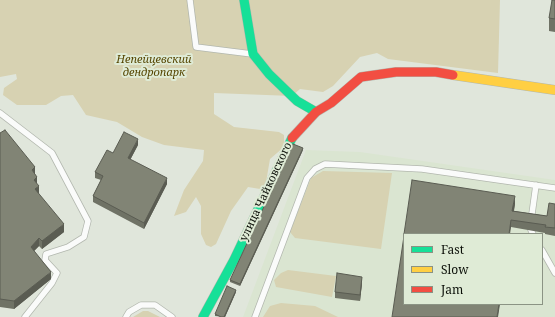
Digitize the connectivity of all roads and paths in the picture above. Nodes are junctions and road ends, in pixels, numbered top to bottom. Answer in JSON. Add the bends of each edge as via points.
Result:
{"nodes":[{"id":1,"x":190,"y":0,"type":"edge"},
{"id":2,"x":244,"y":0,"type":"edge"},
{"id":3,"x":253,"y":54,"type":"junction"},
{"id":4,"x":555,"y":90,"type":"edge"},
{"id":5,"x":316,"y":112,"type":"junction"},
{"id":6,"x":0,"y":113,"type":"edge"},
{"id":7,"x":536,"y":185,"type":"junction"},
{"id":8,"x":555,"y":188,"type":"edge"},
{"id":9,"x":531,"y":221,"type":"edge"},
{"id":10,"x":543,"y":252,"type":"edge"},
{"id":11,"x":555,"y":272,"type":"edge"},
{"id":12,"x":25,"y":317,"type":"edge"},
{"id":13,"x":126,"y":317,"type":"edge"},
{"id":14,"x":172,"y":317,"type":"edge"},
{"id":15,"x":204,"y":317,"type":"edge"},
{"id":16,"x":255,"y":317,"type":"edge"}],
"edges":[{"from":1,"to":3,"type":"lane","via":[[196,47]]},
{"from":2,"to":3,"type":"street"},
{"from":3,"to":5,"type":"street","via":[[297,101]]},
{"from":4,"to":5,"type":"street","name":"улица Чайковского","via":[[436,72],[396,72],[361,77],[331,103]]},
{"from":5,"to":15,"type":"street","name":"улица Чайковского","via":[[289,141],[234,260]]},
{"from":6,"to":12,"type":"lane","via":[[52,153],[88,221],[84,236],[68,247],[46,254],[44,260],[57,273]]},
{"from":7,"to":8,"type":"lane"},
{"from":7,"to":9,"type":"lane"},
{"from":7,"to":16,"type":"lane","via":[[422,169],[326,164],[315,169],[307,178]]},
{"from":10,"to":11,"type":"lane"},
{"from":13,"to":14,"type":"lane","via":[[129,312],[141,305],[155,305]]}]}
